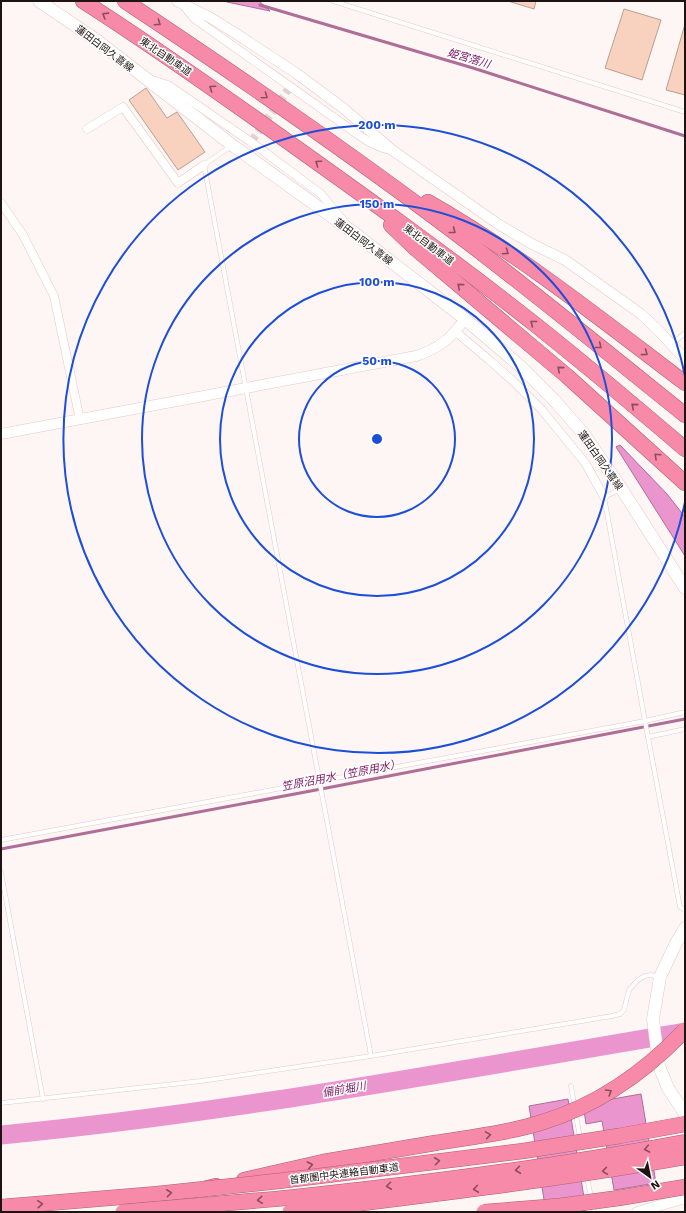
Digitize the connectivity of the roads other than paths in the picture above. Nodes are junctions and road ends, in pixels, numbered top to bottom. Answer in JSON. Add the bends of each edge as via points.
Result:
{"nodes":[{"id":1,"x":39,"y":1,"type":"edge"},
{"id":2,"x":83,"y":1,"type":"edge"},
{"id":3,"x":125,"y":1,"type":"edge"},
{"id":4,"x":333,"y":1,"type":"edge"},
{"id":5,"x":180,"y":2,"type":"edge"},
{"id":6,"x":144,"y":77,"type":"junction"},
{"id":7,"x":685,"y":112,"type":"edge"},
{"id":8,"x":87,"y":129,"type":"dead end"},
{"id":9,"x":232,"y":145,"type":"junction"},
{"id":10,"x":392,"y":150,"type":"junction"},
{"id":11,"x":204,"y":165,"type":"junction"},
{"id":12,"x":365,"y":166,"type":"junction"},
{"id":13,"x":350,"y":186,"type":"junction"},
{"id":14,"x":1,"y":203,"type":"edge"},
{"id":15,"x":353,"y":232,"type":"junction"},
{"id":16,"x":465,"y":319,"type":"junction"},
{"id":17,"x":456,"y":332,"type":"junction"},
{"id":18,"x":685,"y":333,"type":"edge"},
{"id":19,"x":672,"y":344,"type":"junction"},
{"id":20,"x":685,"y":359,"type":"edge"},
{"id":21,"x":685,"y":383,"type":"edge"},
{"id":22,"x":245,"y":388,"type":"junction"},
{"id":23,"x":685,"y":415,"type":"edge"},
{"id":24,"x":80,"y":420,"type":"junction"},
{"id":25,"x":1,"y":434,"type":"edge"},
{"id":26,"x":685,"y":449,"type":"edge"},
{"id":27,"x":685,"y":483,"type":"edge"},
{"id":28,"x":621,"y":488,"type":"junction"},
{"id":29,"x":604,"y":497,"type":"junction"},
{"id":30,"x":685,"y":588,"type":"edge"},
{"id":31,"x":685,"y":712,"type":"edge"},
{"id":32,"x":645,"y":721,"type":"junction"},
{"id":33,"x":685,"y":729,"type":"edge"},
{"id":34,"x":648,"y":737,"type":"junction"},
{"id":35,"x":320,"y":782,"type":"junction"},
{"id":36,"x":1,"y":840,"type":"edge"},
{"id":37,"x":1,"y":872,"type":"edge"},
{"id":38,"x":685,"y":910,"type":"edge"},
{"id":39,"x":685,"y":928,"type":"edge"},
{"id":40,"x":660,"y":977,"type":"junction"},
{"id":41,"x":685,"y":1030,"type":"edge"},
{"id":42,"x":371,"y":1056,"type":"junction"},
{"id":43,"x":571,"y":1086,"type":"dead end"},
{"id":44,"x":43,"y":1099,"type":"junction"},
{"id":45,"x":1,"y":1103,"type":"edge"},
{"id":46,"x":685,"y":1114,"type":"edge"},
{"id":47,"x":685,"y":1124,"type":"edge"},
{"id":48,"x":685,"y":1142,"type":"edge"},
{"id":49,"x":582,"y":1145,"type":"dead end"},
{"id":50,"x":583,"y":1153,"type":"dead end"},
{"id":51,"x":685,"y":1157,"type":"edge"},
{"id":52,"x":685,"y":1186,"type":"edge"},
{"id":53,"x":204,"y":1189,"type":"junction"},
{"id":54,"x":685,"y":1198,"type":"edge"},
{"id":55,"x":1,"y":1207,"type":"edge"},
{"id":56,"x":124,"y":1212,"type":"edge"},
{"id":57,"x":290,"y":1212,"type":"edge"},
{"id":58,"x":484,"y":1212,"type":"edge"},
{"id":59,"x":594,"y":1212,"type":"edge"},
{"id":60,"x":637,"y":1212,"type":"edge"}],
"edges":[{"from":1,"to":6,"type":"main road","name":"蓮田白岡久喜線","via":[[95,39]]},
{"from":13,"to":2,"type":"highway","name":"東北自動車道","one_way":true,"via":[[191,73]]},
{"from":3,"to":12,"type":"highway","one_way":true},
{"from":4,"to":7,"type":"lane"},
{"from":5,"to":10,"type":"street","via":[[235,33],[296,73],[343,108]]},
{"from":5,"to":10,"type":"street","via":[[195,20],[360,136],[372,144]]},
{"from":6,"to":9,"type":"main road","name":"蓮田白岡久喜線"},
{"from":6,"to":15,"type":"street","via":[[168,85],[251,142],[321,194]]},
{"from":8,"to":11,"type":"street","via":[[123,107],[178,183]]},
{"from":9,"to":11,"type":"lane"},
{"from":9,"to":15,"type":"main road","name":"蓮田白岡久喜線"},
{"from":10,"to":19,"type":"street","via":[[498,224],[565,260],[640,314]]},
{"from":11,"to":22,"type":"lane"},
{"from":12,"to":21,"type":"highway","one_way":true,"via":[[459,220],[565,292]]},
{"from":12,"to":23,"type":"highway","one_way":true,"via":[[441,222]]},
{"from":26,"to":13,"type":"highway","name":"東北自動車道","one_way":true,"via":[[536,326]]},
{"from":27,"to":13,"type":"highway","one_way":true,"via":[[567,376],[416,249]]},
{"from":14,"to":24,"type":"street","via":[[23,235],[54,296]]},
{"from":15,"to":16,"type":"main road","name":"蓮田白岡久喜線"},
{"from":16,"to":17,"type":"street"},
{"from":16,"to":28,"type":"main road","name":"蓮田白岡久喜線","via":[[520,366],[554,400],[583,433]]},
{"from":17,"to":22,"type":"street","via":[[430,351],[416,356]]},
{"from":17,"to":29,"type":"street","via":[[488,358],[542,410],[586,464]]},
{"from":18,"to":19,"type":"lane"},
{"from":19,"to":20,"type":"street"},
{"from":22,"to":24,"type":"street"},
{"from":22,"to":35,"type":"lane"},
{"from":24,"to":25,"type":"street"},
{"from":28,"to":29,"type":"lane"},
{"from":28,"to":30,"type":"main road","name":"蓮田白岡久喜線"},
{"from":29,"to":32,"type":"lane"},
{"from":31,"to":32,"type":"lane"},
{"from":32,"to":34,"type":"lane"},
{"from":32,"to":35,"type":"lane"},
{"from":33,"to":34,"type":"lane"},
{"from":34,"to":38,"type":"lane","via":[[680,907]]},
{"from":35,"to":36,"type":"lane"},
{"from":35,"to":42,"type":"lane"},
{"from":37,"to":44,"type":"lane"},
{"from":39,"to":40,"type":"main road"},
{"from":40,"to":42,"type":"lane","via":[[651,975],[638,980],[630,990],[624,1010],[620,1014]]},
{"from":40,"to":46,"type":"main road","via":[[653,1019],[658,1062],[668,1088]]},
{"from":53,"to":41,"type":"highway","one_way":true,"bridge":true,"via":[[323,1162],[512,1130],[543,1122],[588,1104],[617,1087],[660,1054]]},
{"from":42,"to":44,"type":"lane","via":[[201,1081]]},
{"from":43,"to":49,"type":"lane"},
{"from":44,"to":45,"type":"lane"},
{"from":53,"to":47,"type":"highway","name":"首都圏中央連絡自動車道","one_way":true,"bridge":true,"via":[[523,1151]]},
{"from":48,"to":56,"type":"highway","name":"首都圏中央連絡自動車道","one_way":true,"bridge":true,"via":[[526,1170],[293,1197]]},
{"from":50,"to":59,"type":"lane"},
{"from":51,"to":57,"type":"highway","one_way":true,"bridge":true,"via":[[548,1180]]},
{"from":52,"to":58,"type":"highway","bridge":true,"via":[[560,1206]]},
{"from":55,"to":53,"type":"highway","name":"首都圏中央連絡自動車道","one_way":true},
{"from":54,"to":60,"type":"street"}]}
